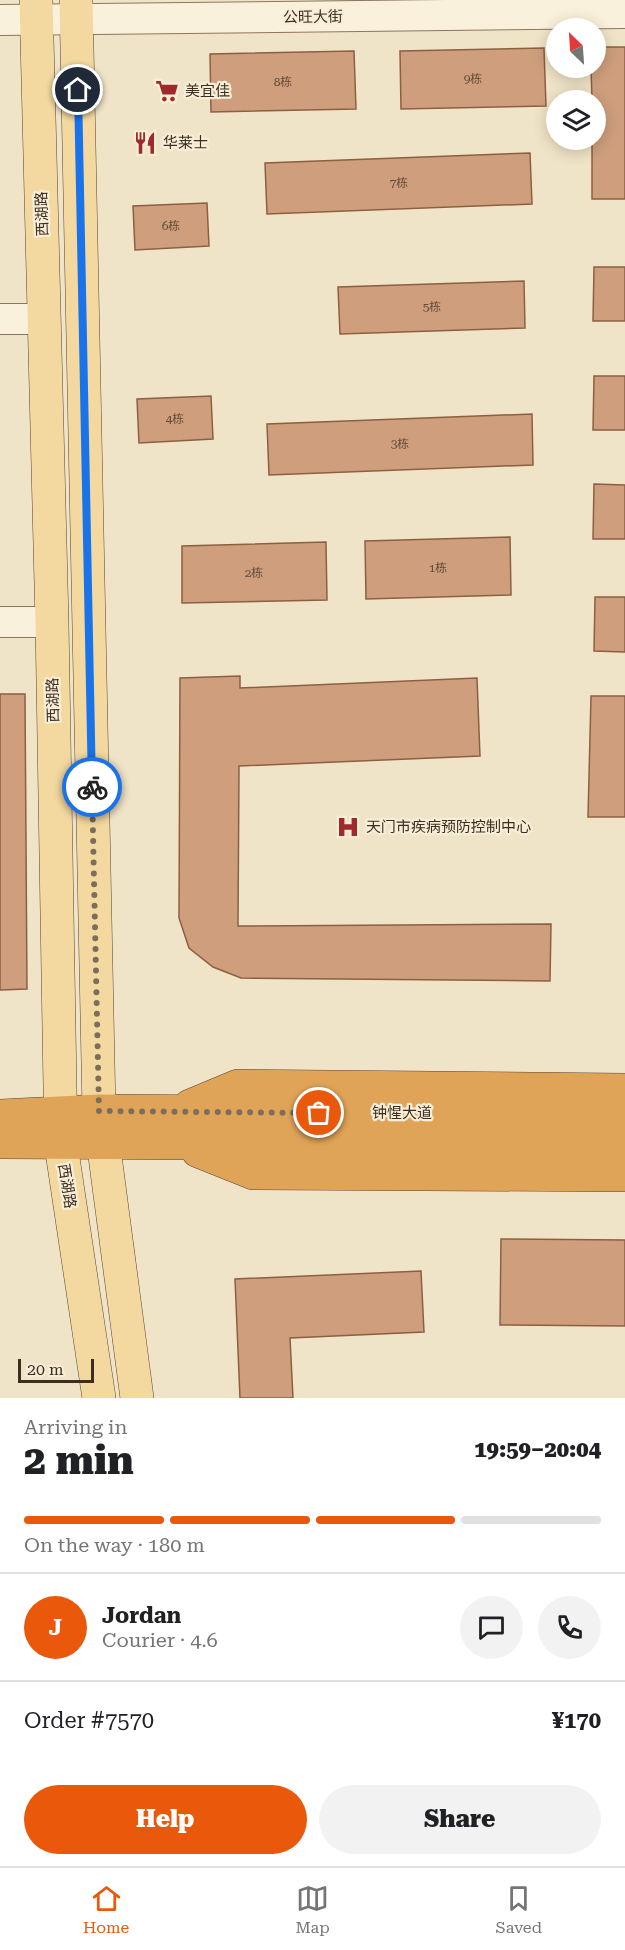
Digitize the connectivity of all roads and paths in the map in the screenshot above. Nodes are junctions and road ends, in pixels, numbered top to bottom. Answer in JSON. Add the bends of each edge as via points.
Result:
{"nodes":[{"id":1,"x":36,"y":10,"type":"edge"},
{"id":2,"x":76,"y":10,"type":"edge"},
{"id":3,"x":625,"y":13,"type":"edge"},
{"id":4,"x":0,"y":20,"type":"edge"},
{"id":5,"x":0,"y":319,"type":"edge"},
{"id":6,"x":45,"y":319,"type":"junction"},
{"id":7,"x":0,"y":622,"type":"edge"},
{"id":8,"x":52,"y":622,"type":"junction"},
{"id":9,"x":625,"y":1090,"type":"edge"},
{"id":10,"x":99,"y":1111,"type":"junction"},
{"id":11,"x":177,"y":1112,"type":"junction"},
{"id":12,"x":625,"y":1114,"type":"edge"},
{"id":13,"x":6,"y":1129,"type":"edge"},
{"id":14,"x":61,"y":1129,"type":"junction"},
{"id":15,"x":101,"y":1144,"type":"junction"},
{"id":16,"x":182,"y":1144,"type":"junction"},
{"id":17,"x":625,"y":1145,"type":"edge"},
{"id":18,"x":625,"y":1175,"type":"edge"},
{"id":19,"x":99,"y":1398,"type":"edge"},
{"id":20,"x":137,"y":1398,"type":"edge"}],
"edges":[{"from":1,"to":2,"type":"street","name":"公旺大街"},
{"from":1,"to":4,"type":"street","name":"公旺大街"},
{"from":1,"to":6,"type":"main road","name":"西湖路"},
{"from":2,"to":3,"type":"street","name":"公旺大街"},
{"from":2,"to":10,"type":"main road"},
{"from":5,"to":6,"type":"street"},
{"from":6,"to":8,"type":"main road","name":"西湖路"},
{"from":7,"to":8,"type":"street"},
{"from":8,"to":14,"type":"main road","name":"西湖路"},
{"from":9,"to":11,"type":"highway","via":[[238,1086]]},
{"from":10,"to":11,"type":"highway","name":"钟惺大道"},
{"from":10,"to":14,"type":"highway","name":"钟惺大道"},
{"from":10,"to":15,"type":"main road"},
{"from":11,"to":12,"type":"highway","name":"钟惺大道"},
{"from":13,"to":14,"type":"highway","name":"钟惺大道"},
{"from":14,"to":15,"type":"highway","name":"钟惺大道"},
{"from":14,"to":19,"type":"main road","name":"西湖路"},
{"from":15,"to":16,"type":"highway","name":"钟惺大道"},
{"from":15,"to":20,"type":"main road"},
{"from":16,"to":17,"type":"highway","name":"钟惺大道"},
{"from":16,"to":18,"type":"highway","via":[[253,1173]]}]}
